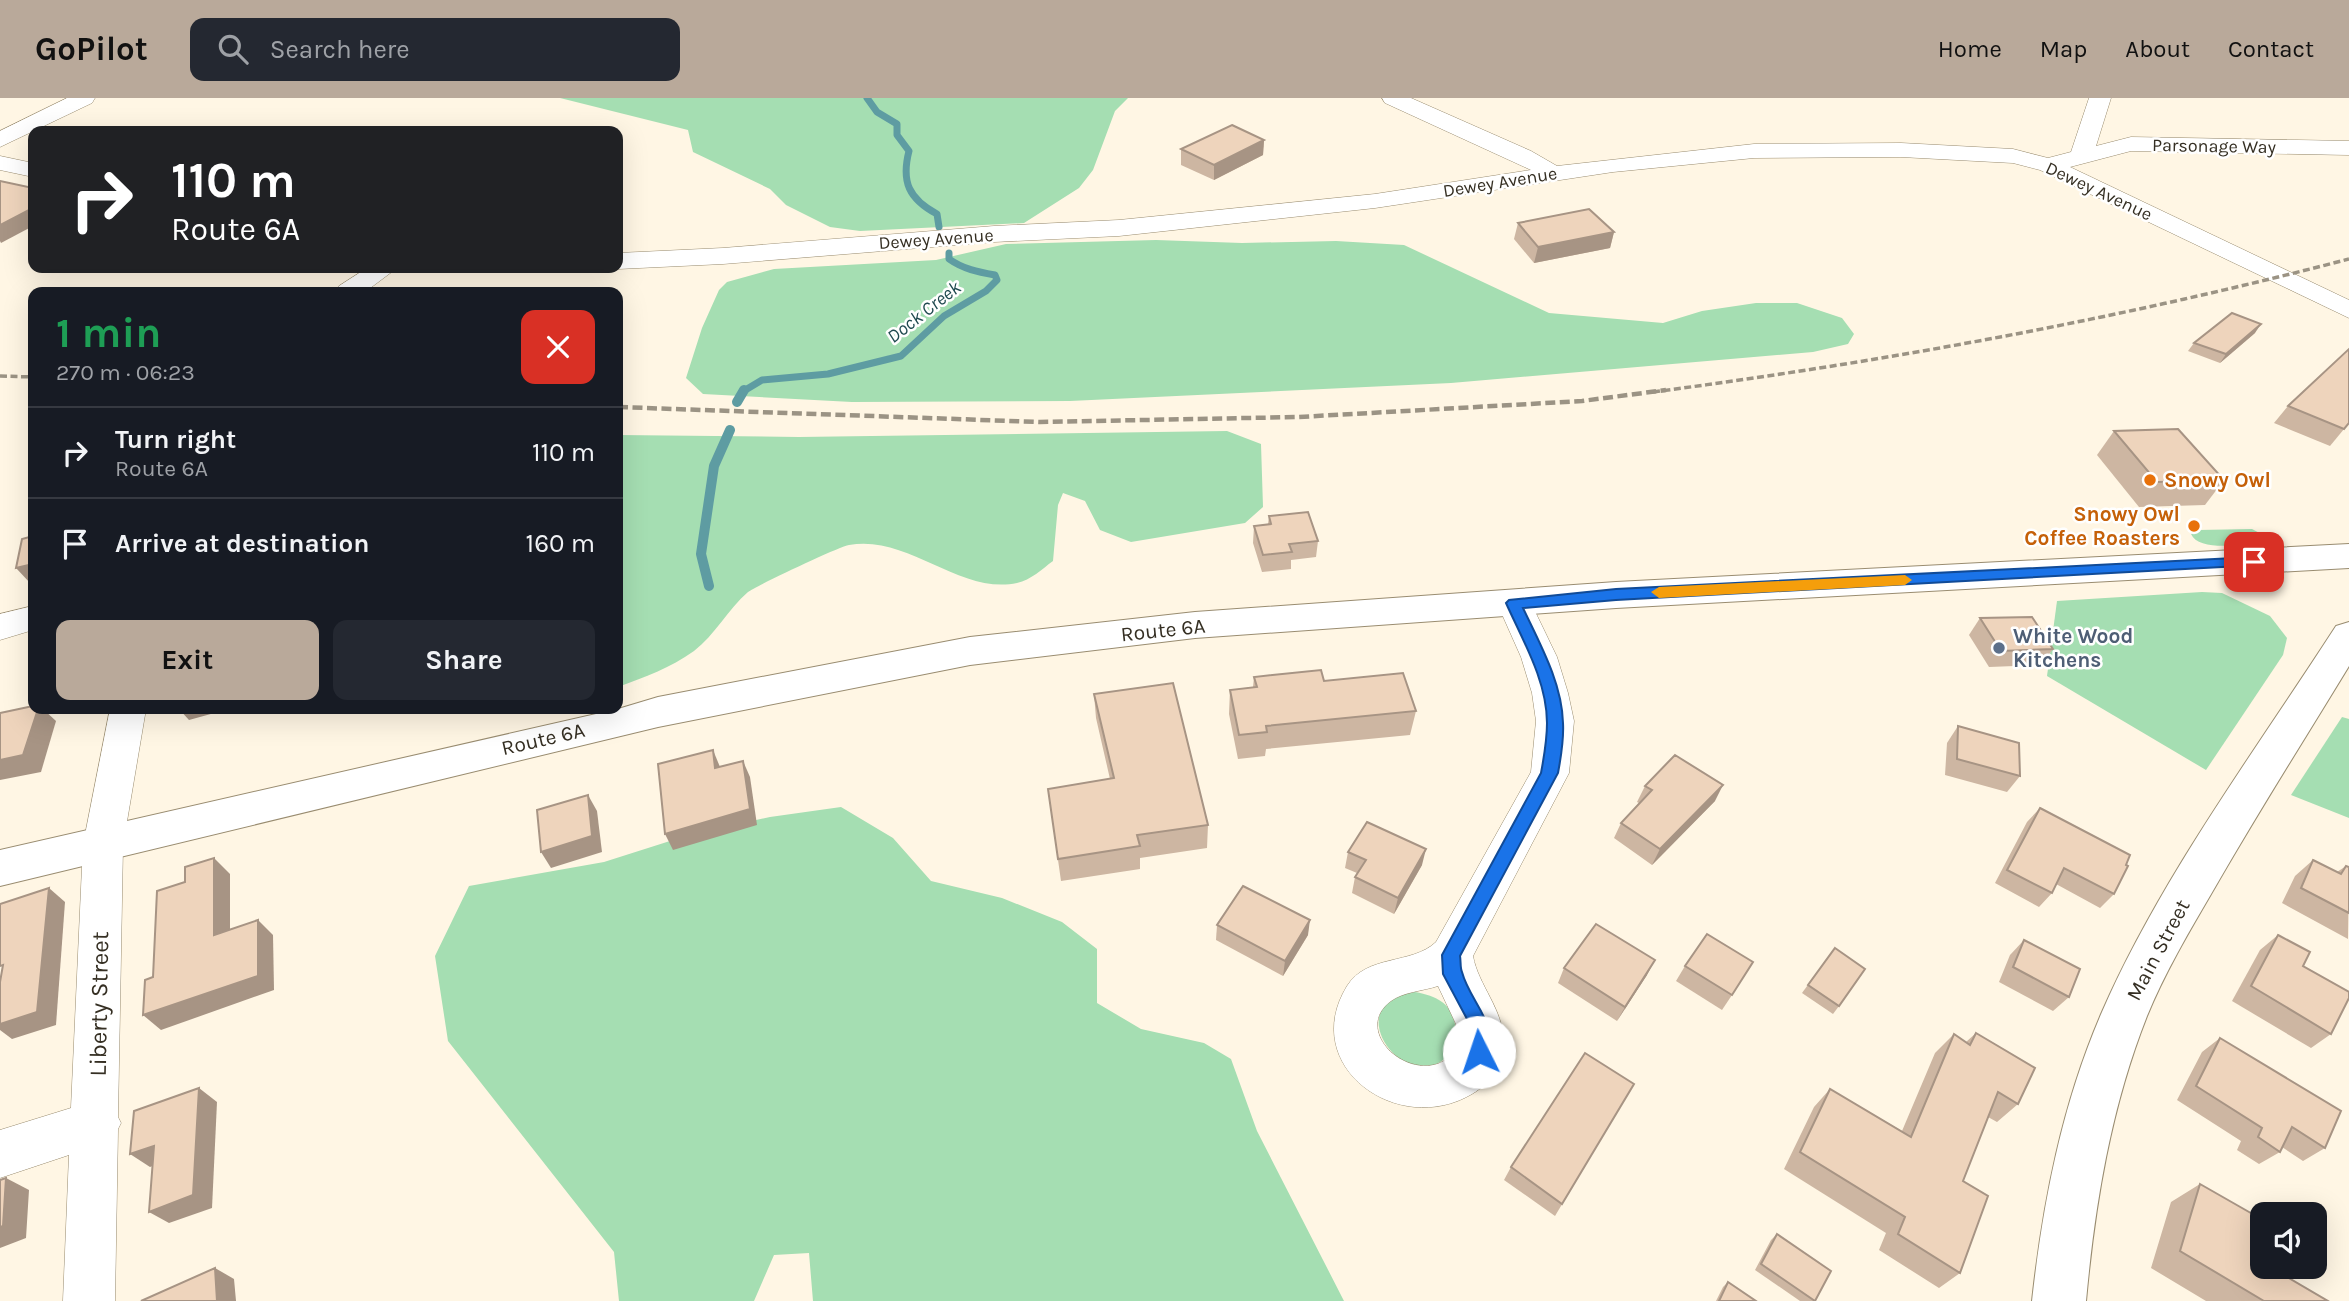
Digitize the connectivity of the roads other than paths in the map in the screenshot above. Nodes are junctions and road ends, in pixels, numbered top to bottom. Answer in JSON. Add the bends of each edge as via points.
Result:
{"nodes":[{"id":1,"x":84,"y":98,"type":"edge"},
{"id":2,"x":1393,"y":98,"type":"edge"},
{"id":3,"x":2100,"y":98,"type":"edge"},
{"id":4,"x":0,"y":140,"type":"edge"},
{"id":5,"x":2349,"y":148,"type":"edge"},
{"id":6,"x":2081,"y":156,"type":"junction"},
{"id":7,"x":0,"y":163,"type":"edge"},
{"id":8,"x":2048,"y":165,"type":"junction"},
{"id":9,"x":28,"y":169,"type":"edge"},
{"id":10,"x":1552,"y":173,"type":"junction"},
{"id":11,"x":623,"y":261,"type":"edge"},
{"id":12,"x":376,"y":273,"type":"edge"},
{"id":13,"x":355,"y":287,"type":"edge"},
{"id":14,"x":2349,"y":310,"type":"edge"},
{"id":15,"x":2344,"y":567,"type":"edge"},
{"id":16,"x":1514,"y":603,"type":"junction"},
{"id":17,"x":28,"y":619,"type":"edge"},
{"id":18,"x":0,"y":627,"type":"edge"},
{"id":19,"x":2349,"y":635,"type":"edge"},
{"id":20,"x":127,"y":714,"type":"edge"},
{"id":21,"x":103,"y":845,"type":"junction"},
{"id":22,"x":0,"y":868,"type":"edge"},
{"id":23,"x":1451,"y":955,"type":"dead end"},
{"id":24,"x":97,"y":1123,"type":"junction"},
{"id":25,"x":0,"y":1154,"type":"edge"},
{"id":26,"x":89,"y":1301,"type":"edge"},
{"id":27,"x":2059,"y":1301,"type":"edge"}],
"edges":[{"from":1,"to":4,"type":"street"},
{"from":2,"to":10,"type":"street"},
{"from":3,"to":6,"type":"street"},
{"from":5,"to":6,"type":"street","name":"Parsonage Way","via":[[2131,144]]},
{"from":6,"to":8,"type":"street","name":"Parsonage Way"},
{"from":7,"to":9,"type":"street"},
{"from":8,"to":10,"type":"street","name":"Dewey Avenue","via":[[2013,156],[1901,150],[1754,151]]},
{"from":8,"to":14,"type":"street","name":"Dewey Avenue"},
{"from":10,"to":11,"type":"street","name":"Dewey Avenue","via":[[1375,201],[1119,228]]},
{"from":12,"to":13,"type":"street"},
{"from":15,"to":16,"type":"main road","name":"Route 6A","via":[[1616,595]]},
{"from":16,"to":21,"type":"main road","name":"Route 6A","via":[[1195,625],[970,651],[658,712]]},
{"from":16,"to":23,"type":"street","via":[[1550,693],[1555,721],[1550,773]]},
{"from":17,"to":18,"type":"street"},
{"from":19,"to":27,"type":"main road","name":"Main Street","via":[[2169,927],[2117,1032],[2096,1092],[2071,1205]]},
{"from":20,"to":21,"type":"street","name":"Liberty Street"},
{"from":21,"to":22,"type":"main road","name":"Route 6A"},
{"from":21,"to":24,"type":"street","name":"Liberty Street"},
{"from":24,"to":25,"type":"street"},
{"from":24,"to":26,"type":"street","name":"Liberty Street"}]}
